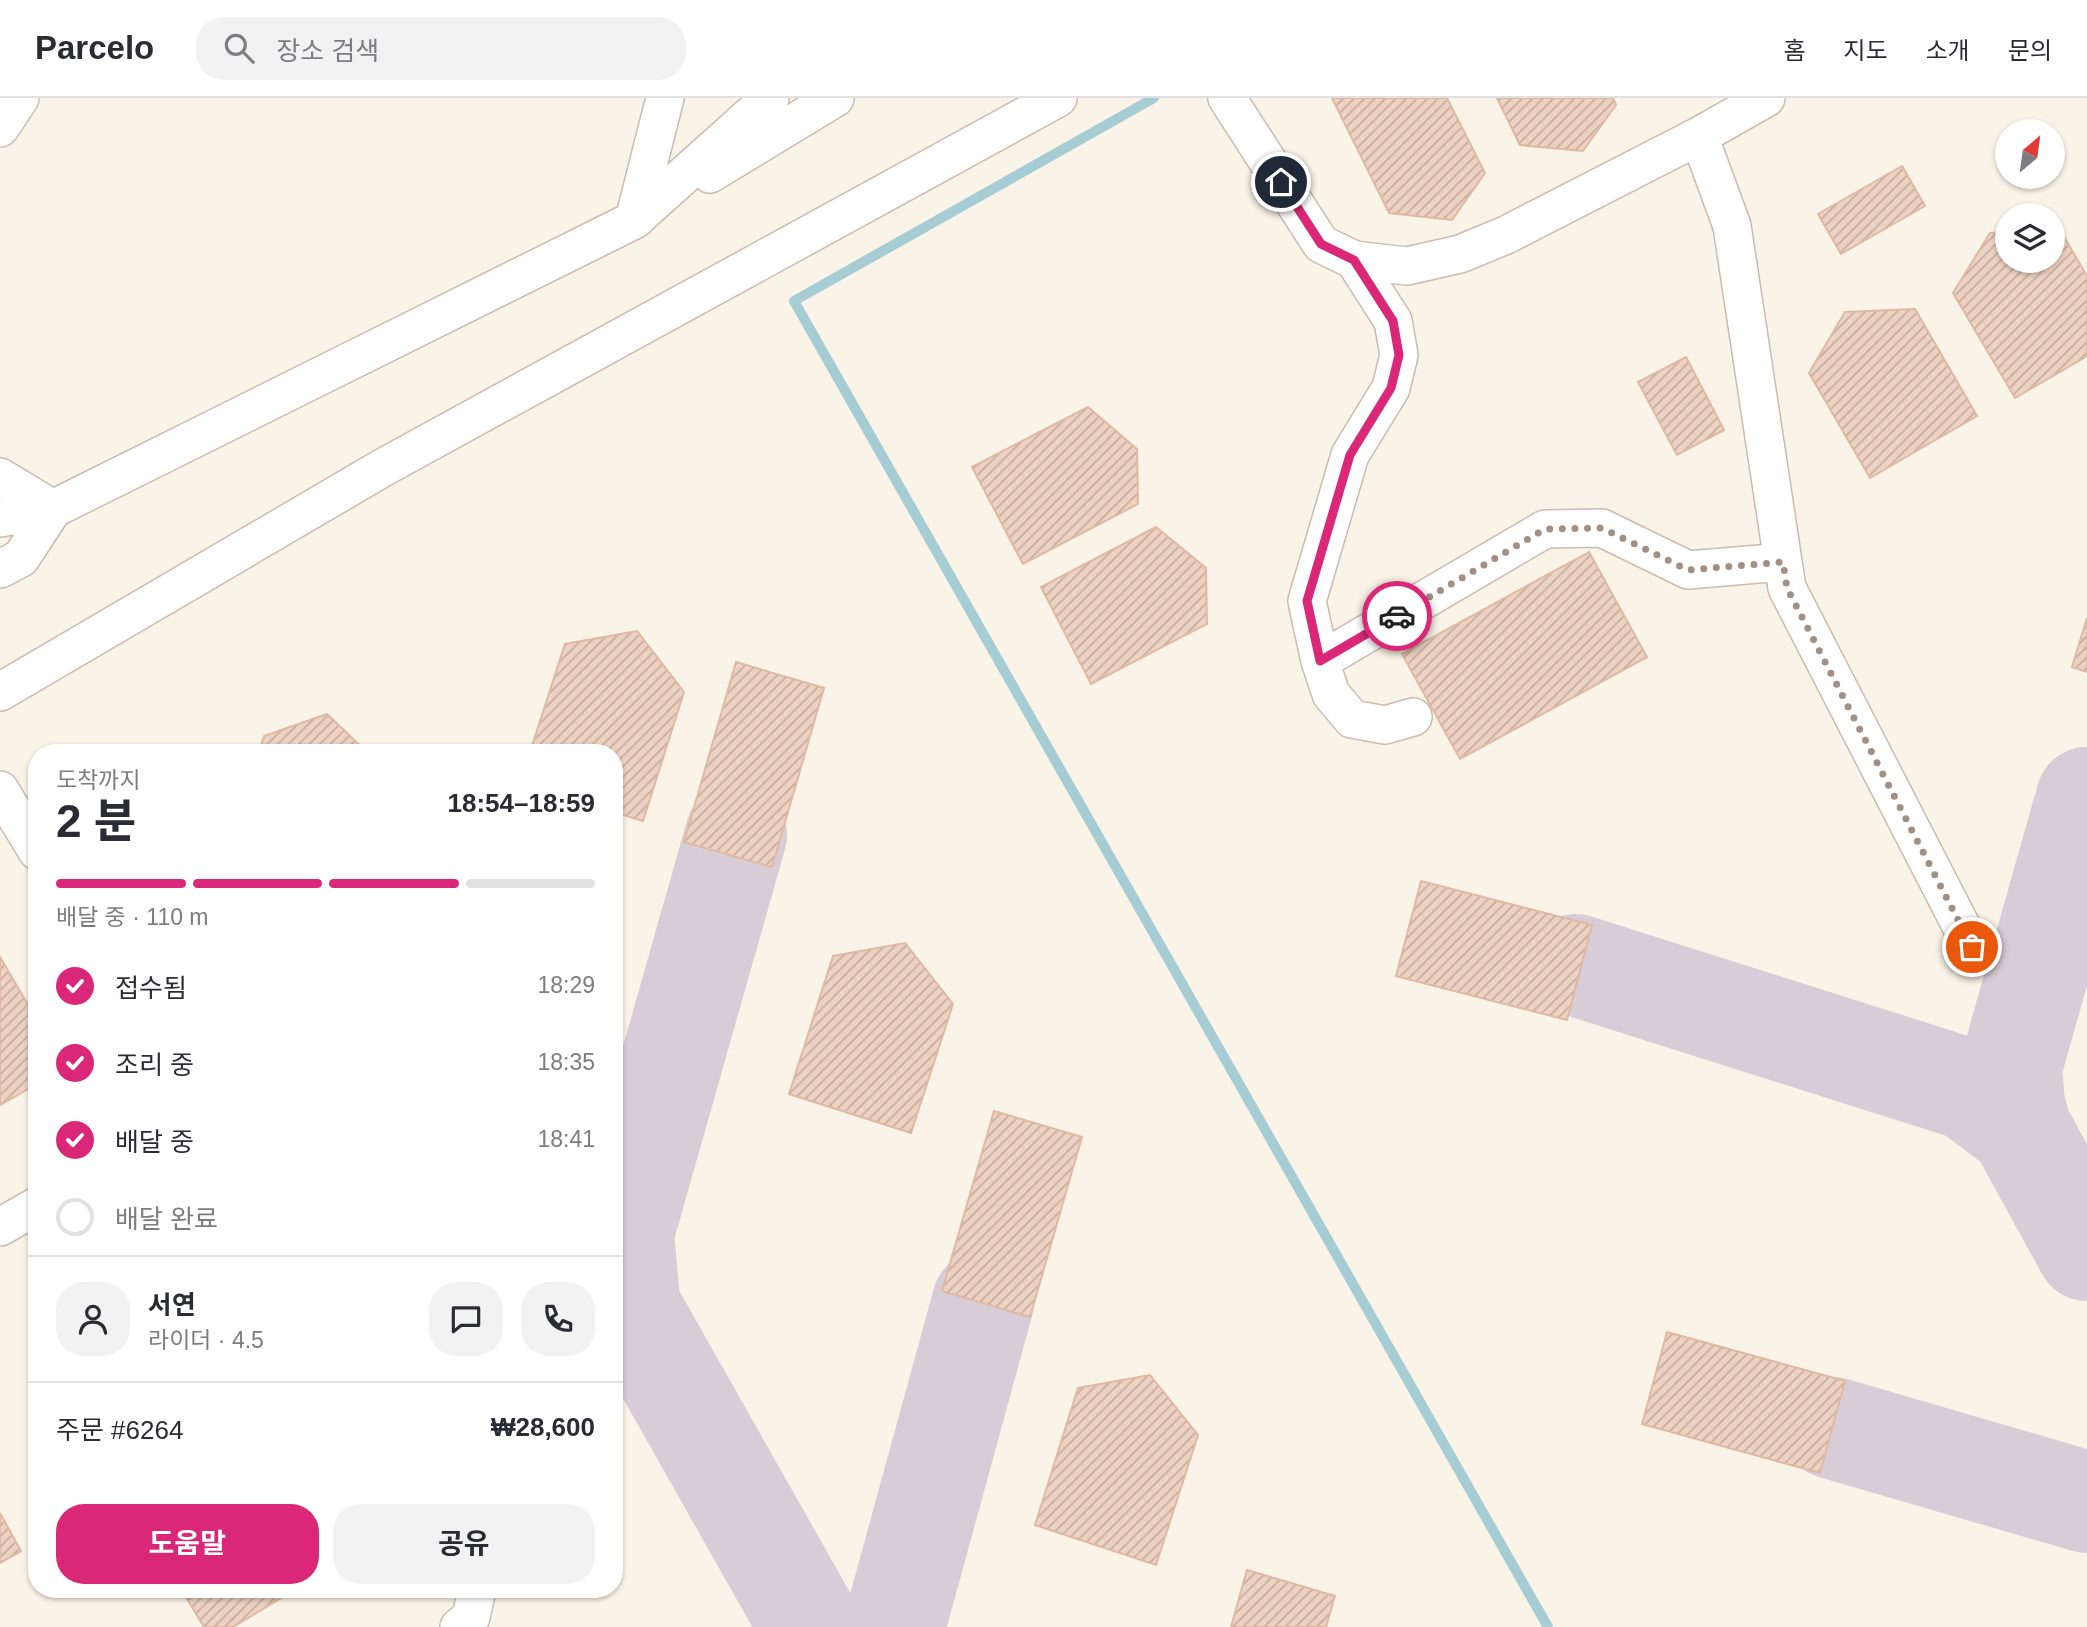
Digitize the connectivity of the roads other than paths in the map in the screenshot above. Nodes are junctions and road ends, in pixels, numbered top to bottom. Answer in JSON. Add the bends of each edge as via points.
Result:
{"nodes":[{"id":1,"x":20,"y":98,"type":"edge"},
{"id":2,"x":665,"y":98,"type":"edge"},
{"id":3,"x":771,"y":98,"type":"edge"},
{"id":4,"x":835,"y":98,"type":"edge"},
{"id":5,"x":1058,"y":98,"type":"edge"},
{"id":6,"x":1227,"y":98,"type":"edge"},
{"id":7,"x":1766,"y":98,"type":"edge"},
{"id":8,"x":0,"y":128,"type":"edge"},
{"id":9,"x":1699,"y":136,"type":"junction"},
{"id":10,"x":634,"y":220,"type":"junction"},
{"id":11,"x":1354,"y":260,"type":"junction"},
{"id":12,"x":0,"y":477,"type":"edge"},
{"id":13,"x":53,"y":509,"type":"junction"},
{"id":14,"x":0,"y":519,"type":"edge"},
{"id":15,"x":1783,"y":562,"type":"junction"},
{"id":16,"x":0,"y":569,"type":"edge"},
{"id":17,"x":1320,"y":661,"type":"junction"},
{"id":18,"x":0,"y":692,"type":"edge"},
{"id":19,"x":1413,"y":718,"type":"dead end"},
{"id":20,"x":0,"y":790,"type":"edge"},
{"id":21,"x":28,"y":836,"type":"edge"},
{"id":22,"x":1972,"y":947,"type":"dead end"},
{"id":23,"x":28,"y":1211,"type":"edge"},
{"id":24,"x":0,"y":1227,"type":"edge"},
{"id":25,"x":475,"y":1598,"type":"edge"},
{"id":26,"x":459,"y":1627,"type":"edge"}],
"edges":[{"from":1,"to":8,"type":"street"},
{"from":2,"to":10,"type":"street"},
{"from":3,"to":10,"type":"street"},
{"from":4,"to":10,"type":"street"},
{"from":5,"to":18,"type":"street","via":[[384,467]]},
{"from":6,"to":11,"type":"street","via":[[1321,244]]},
{"from":7,"to":9,"type":"street"},
{"from":9,"to":11,"type":"street","via":[[1460,254],[1407,266]]},
{"from":9,"to":15,"type":"street","via":[[1732,226]]},
{"from":10,"to":13,"type":"street"},
{"from":11,"to":17,"type":"street","via":[[1393,321],[1399,355],[1391,388],[1350,455],[1307,601]]},
{"from":12,"to":13,"type":"street"},
{"from":13,"to":14,"type":"street"},
{"from":13,"to":16,"type":"street","via":[[21,558]]},
{"from":15,"to":17,"type":"street","via":[[1688,570],[1602,528],[1545,529]]},
{"from":15,"to":22,"type":"street","via":[[1787,588]]},
{"from":17,"to":19,"type":"street","via":[[1331,694],[1352,719],[1385,725]]},
{"from":20,"to":21,"type":"street"},
{"from":23,"to":24,"type":"street"},
{"from":25,"to":26,"type":"street","via":[[471,1617]]}]}
